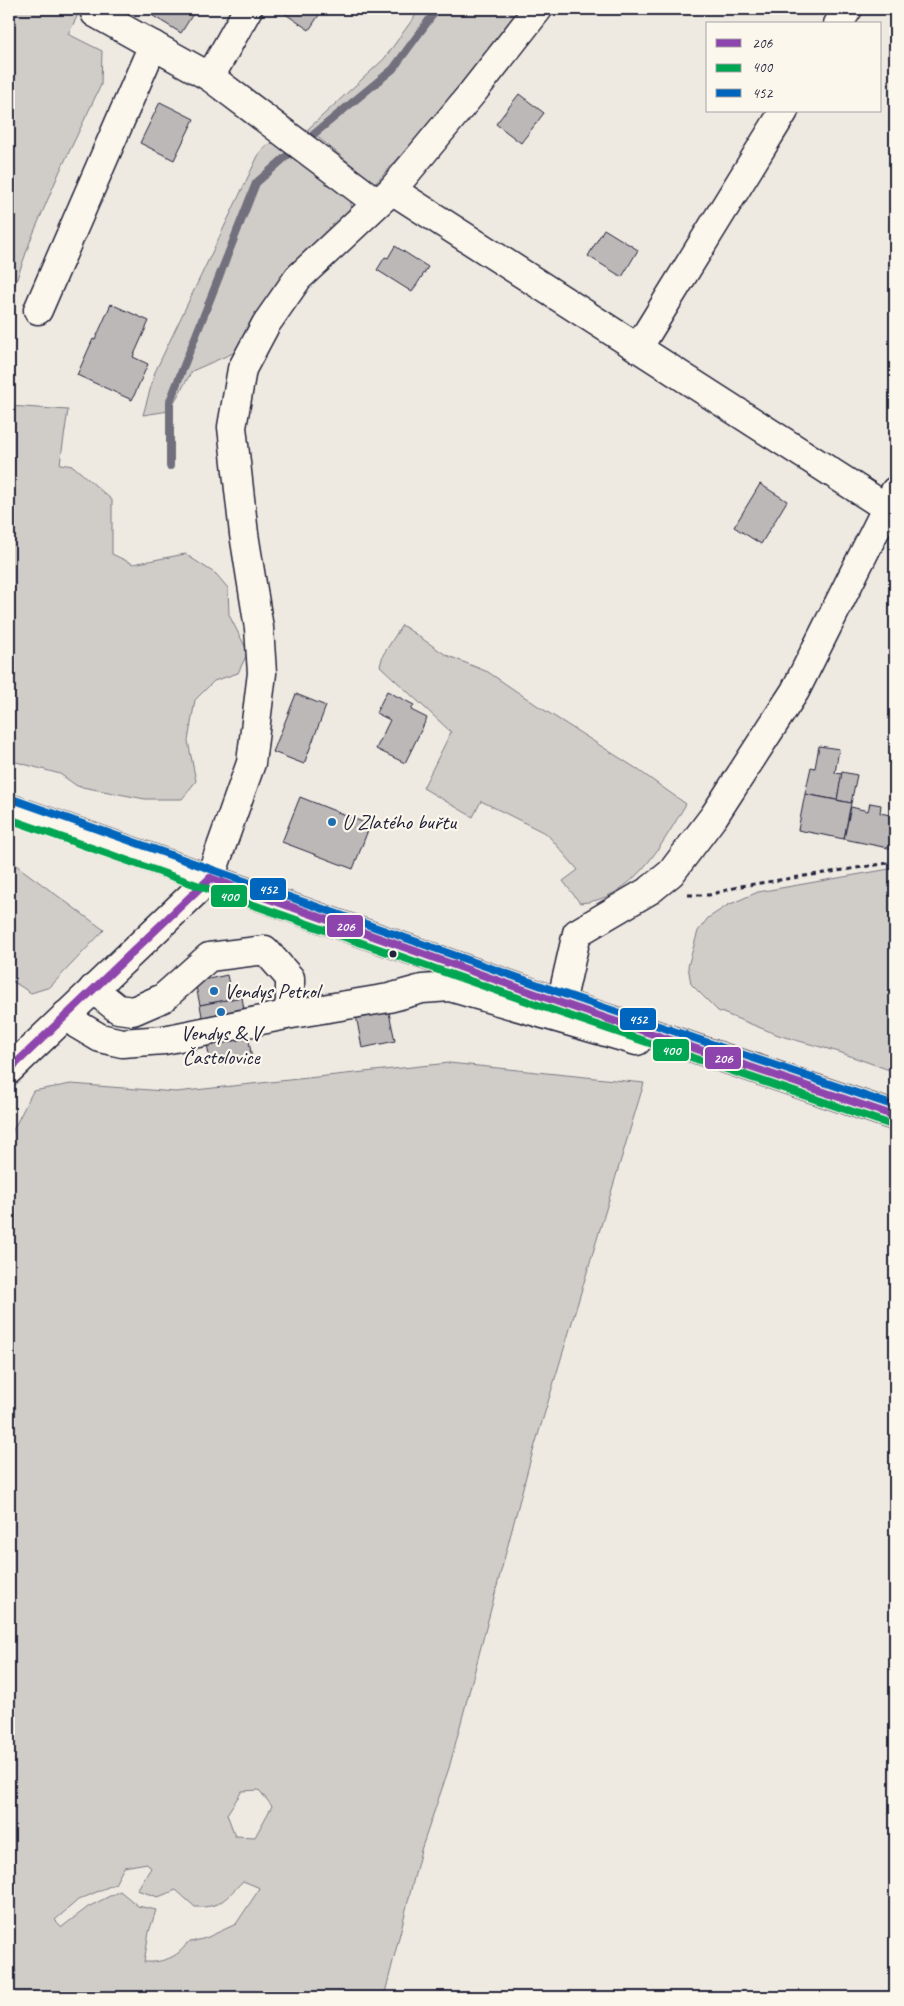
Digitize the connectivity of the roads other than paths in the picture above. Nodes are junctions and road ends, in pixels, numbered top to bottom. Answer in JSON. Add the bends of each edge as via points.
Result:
{"nodes":[{"id":1,"x":248,"y":9,"type":"edge"},
{"id":2,"x":538,"y":9,"type":"edge"},
{"id":3,"x":848,"y":9,"type":"edge"},
{"id":4,"x":96,"y":13,"type":"dead end"},
{"id":5,"x":839,"y":22,"type":"edge"},
{"id":6,"x":152,"y":45,"type":"junction"},
{"id":7,"x":210,"y":78,"type":"junction"},
{"id":8,"x":783,"y":112,"type":"edge"},
{"id":9,"x":384,"y":197,"type":"junction"},
{"id":10,"x":38,"y":310,"type":"dead end"},
{"id":11,"x":638,"y":348,"type":"junction"},
{"id":12,"x":891,"y":500,"type":"edge"},
{"id":13,"x":9,"y":808,"type":"edge"},
{"id":14,"x":210,"y":878,"type":"junction"},
{"id":15,"x":93,"y":989,"type":"junction"},
{"id":16,"x":561,"y":1004,"type":"junction"},
{"id":17,"x":66,"y":1015,"type":"junction"},
{"id":18,"x":286,"y":1015,"type":"junction"},
{"id":19,"x":9,"y":1070,"type":"edge"},
{"id":20,"x":859,"y":1104,"type":"junction"},
{"id":21,"x":895,"y":1116,"type":"edge"}],
"edges":[{"from":1,"to":7,"type":"street"},
{"from":2,"to":9,"type":"street"},
{"from":3,"to":5,"type":"street"},
{"from":4,"to":6,"type":"street"},
{"from":6,"to":7,"type":"street"},
{"from":6,"to":10,"type":"street"},
{"from":7,"to":9,"type":"street"},
{"from":8,"to":11,"type":"street"},
{"from":9,"to":11,"type":"street"},
{"from":9,"to":14,"type":"street","via":[[298,278],[266,324],[242,369],[232,428],[262,673],[250,764]]},
{"from":11,"to":12,"type":"street"},
{"from":12,"to":16,"type":"street","via":[[794,691],[714,816],[671,873],[650,890],[577,933]]},
{"from":13,"to":14,"type":"street"},
{"from":14,"to":15,"type":"street"},
{"from":14,"to":16,"type":"street"},
{"from":15,"to":17,"type":"street"},
{"from":15,"to":18,"type":"street","via":[[118,1009],[133,1011],[162,998],[209,957],[266,950],[290,978],[290,1002]]},
{"from":16,"to":20,"type":"street"},
{"from":17,"to":18,"type":"street","via":[[100,1038],[122,1043],[164,1040]]},
{"from":17,"to":19,"type":"street"},
{"from":18,"to":20,"type":"street","via":[[389,998],[422,989],[450,987]]},
{"from":20,"to":21,"type":"street"}]}
